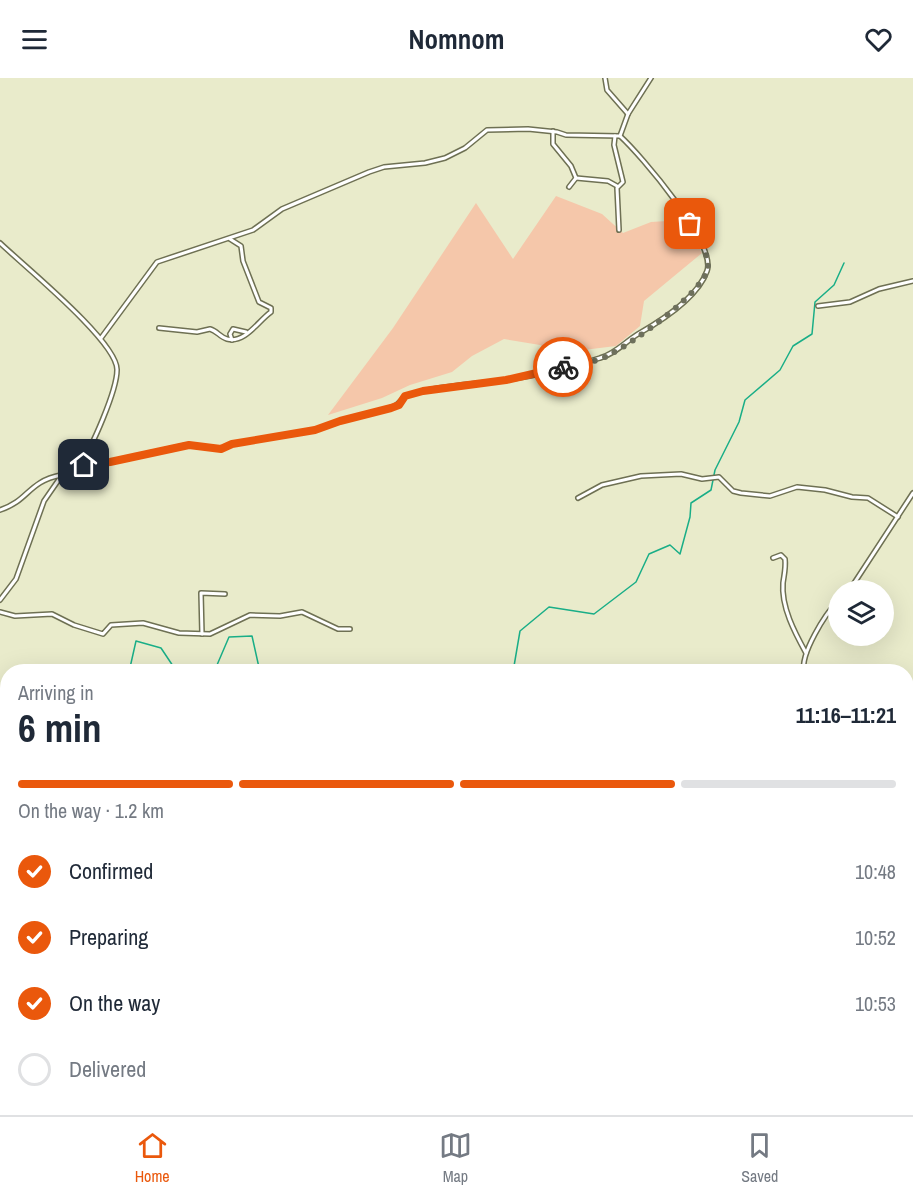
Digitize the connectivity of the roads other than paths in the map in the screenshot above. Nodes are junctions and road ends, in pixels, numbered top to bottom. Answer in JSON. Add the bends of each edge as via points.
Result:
{"nodes":[{"id":1,"x":605,"y":78,"type":"edge"},
{"id":2,"x":651,"y":78,"type":"edge"},
{"id":3,"x":627,"y":114,"type":"junction"},
{"id":4,"x":553,"y":131,"type":"junction"},
{"id":5,"x":618,"y":136,"type":"junction"},
{"id":6,"x":576,"y":178,"type":"junction"},
{"id":7,"x":617,"y":186,"type":"junction"},
{"id":8,"x":569,"y":187,"type":"dead end"},
{"id":9,"x":619,"y":230,"type":"dead end"},
{"id":10,"x":229,"y":238,"type":"junction"},
{"id":11,"x":0,"y":243,"type":"edge"},
{"id":12,"x":913,"y":281,"type":"edge"},
{"id":13,"x":818,"y":306,"type":"dead end"},
{"id":14,"x":159,"y":328,"type":"dead end"},
{"id":15,"x":247,"y":332,"type":"junction"},
{"id":16,"x":101,"y":338,"type":"junction"},
{"id":17,"x":232,"y":340,"type":"junction"},
{"id":18,"x":79,"y":465,"type":"junction"},
{"id":19,"x":62,"y":474,"type":"junction"},
{"id":20,"x":913,"y":493,"type":"edge"},
{"id":21,"x":578,"y":498,"type":"dead end"},
{"id":22,"x":0,"y":510,"type":"edge"},
{"id":23,"x":898,"y":517,"type":"junction"},
{"id":24,"x":772,"y":558,"type":"dead end"},
{"id":25,"x":856,"y":580,"type":"edge"},
{"id":26,"x":225,"y":594,"type":"dead end"},
{"id":27,"x":0,"y":600,"type":"edge"},
{"id":28,"x":0,"y":612,"type":"edge"},
{"id":29,"x":828,"y":615,"type":"edge"},
{"id":30,"x":350,"y":629,"type":"dead end"},
{"id":31,"x":202,"y":634,"type":"junction"},
{"id":32,"x":806,"y":653,"type":"junction"},
{"id":33,"x":803,"y":664,"type":"edge"}],
"edges":[{"from":1,"to":3,"type":"street","via":[[607,90]]},
{"from":2,"to":3,"type":"street"},
{"from":3,"to":5,"type":"street"},
{"from":4,"to":5,"type":"street"},
{"from":4,"to":6,"type":"street","via":[[553,144]]},
{"from":4,"to":10,"type":"street","via":[[487,130],[445,158],[425,164],[384,166],[282,209],[253,230]]},
{"from":5,"to":7,"type":"street","via":[[614,145],[623,182]]},
{"from":5,"to":18,"type":"street","via":[[637,151],[681,206],[708,264],[694,292],[617,350],[599,359],[523,377],[423,391],[405,396],[391,408],[315,430],[221,449],[189,445]]},
{"from":6,"to":7,"type":"street","via":[[608,181]]},
{"from":6,"to":8,"type":"street"},
{"from":7,"to":9,"type":"street"},
{"from":10,"to":15,"type":"street","via":[[241,246],[259,302],[272,311]]},
{"from":10,"to":16,"type":"street","via":[[157,262]]},
{"from":11,"to":16,"type":"street"},
{"from":12,"to":13,"type":"street","via":[[879,289],[850,302]]},
{"from":14,"to":17,"type":"street","via":[[197,332],[210,329]]},
{"from":15,"to":17,"type":"street"},
{"from":15,"to":17,"type":"street","via":[[235,328],[230,334]]},
{"from":16,"to":18,"type":"street","via":[[112,353],[117,372],[108,404]]},
{"from":18,"to":19,"type":"street"},
{"from":19,"to":22,"type":"street","via":[[38,482],[18,503]]},
{"from":19,"to":27,"type":"street","via":[[44,501],[16,579]]},
{"from":20,"to":23,"type":"street"},
{"from":21,"to":23,"type":"street","via":[[609,483],[681,474],[704,479],[719,477],[741,494],[768,496],[797,487],[868,498]]},
{"from":23,"to":25,"type":"street"},
{"from":24,"to":32,"type":"street","via":[[785,557],[786,602],[792,626]]},
{"from":26,"to":31,"type":"street","via":[[201,593]]},
{"from":28,"to":31,"type":"street","via":[[15,616],[52,614],[103,634],[111,625],[136,622],[179,633]]},
{"from":29,"to":32,"type":"street"},
{"from":30,"to":31,"type":"street","via":[[338,629],[302,612],[250,615],[214,633]]},
{"from":32,"to":33,"type":"street"}]}
